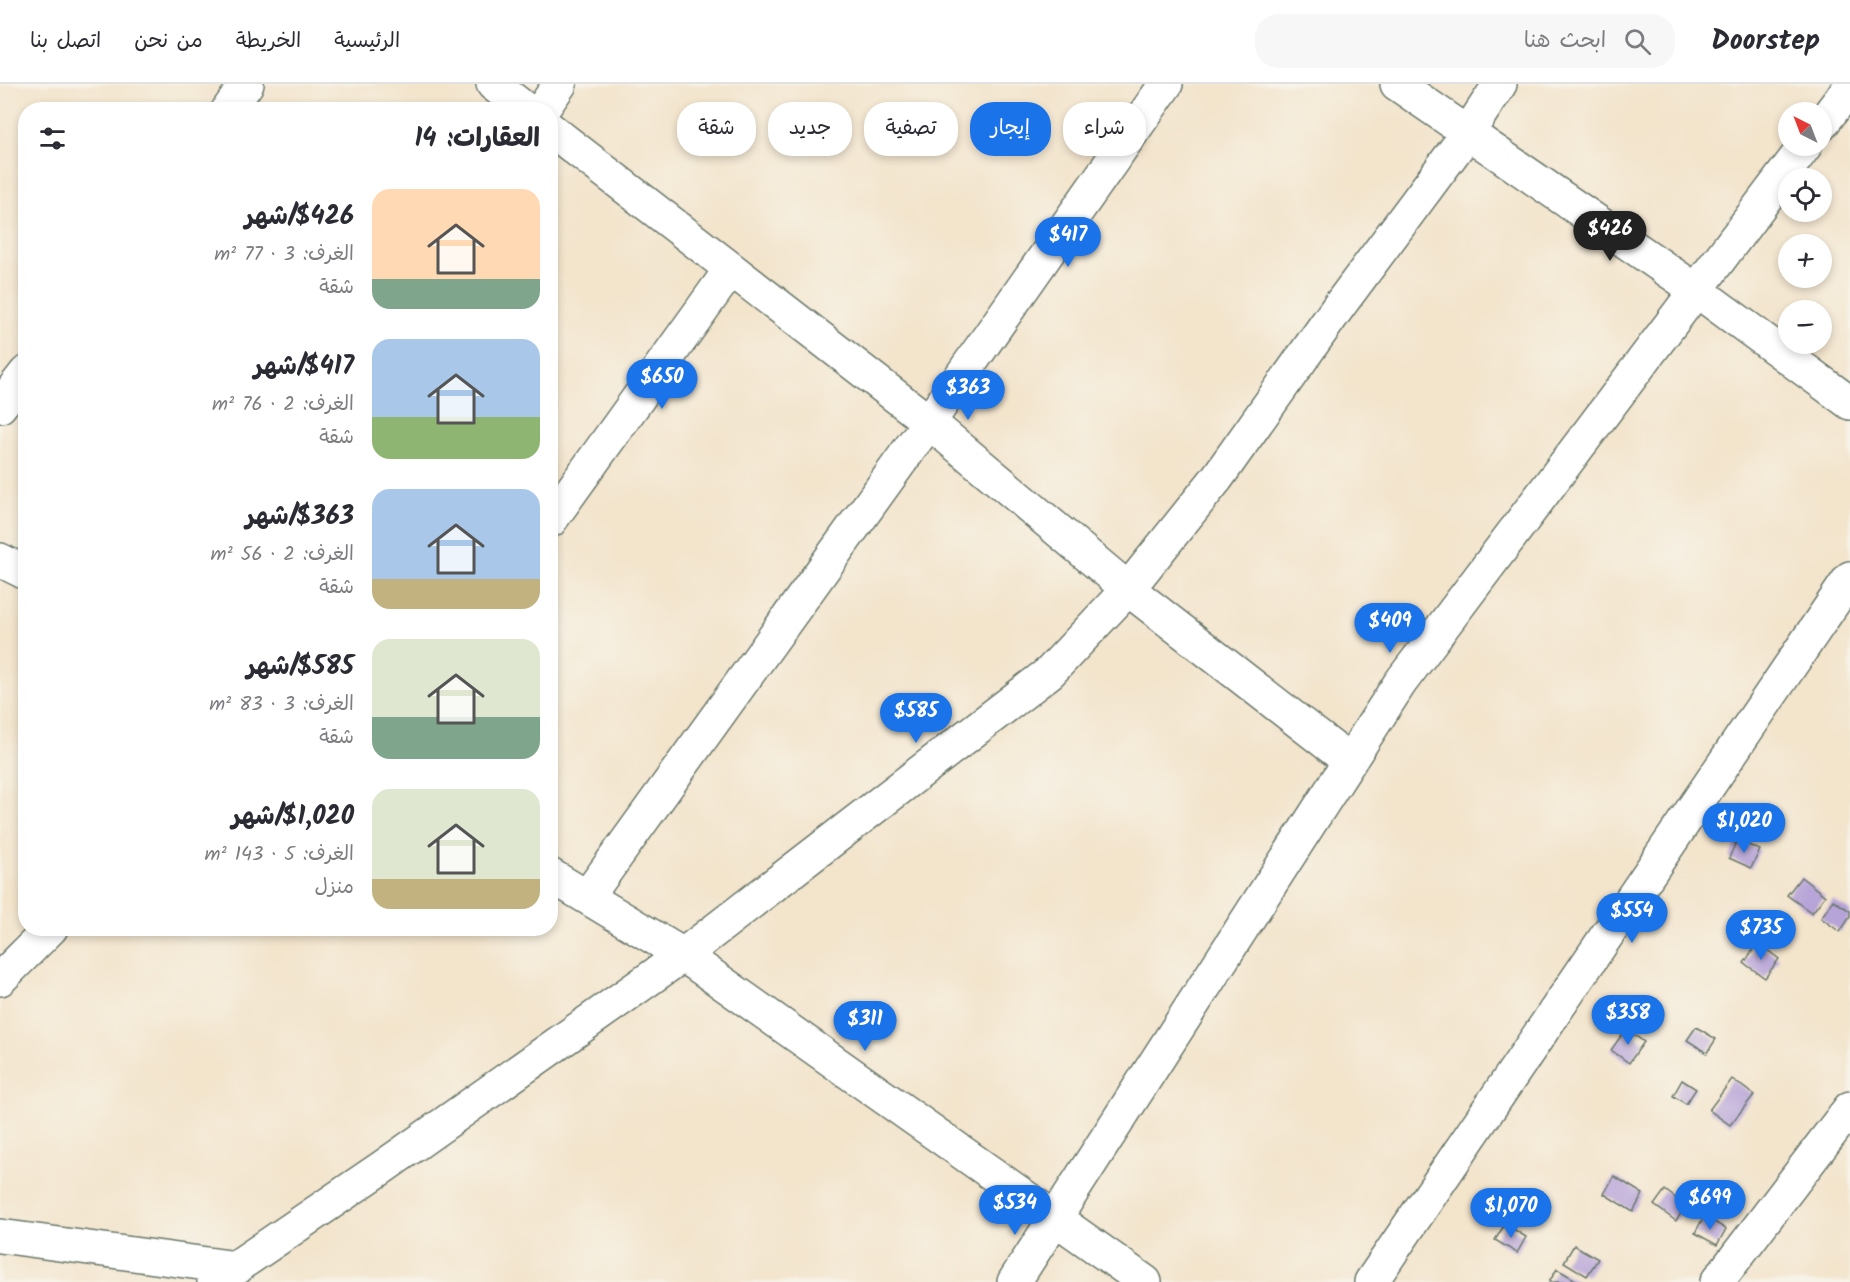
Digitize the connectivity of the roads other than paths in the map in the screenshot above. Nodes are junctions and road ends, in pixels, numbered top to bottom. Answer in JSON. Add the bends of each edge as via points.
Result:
{"nodes":[{"id":1,"x":247,"y":84,"type":"edge"},
{"id":2,"x":493,"y":84,"type":"edge"},
{"id":3,"x":560,"y":84,"type":"edge"},
{"id":4,"x":1166,"y":84,"type":"edge"},
{"id":5,"x":1397,"y":84,"type":"edge"},
{"id":6,"x":1500,"y":84,"type":"edge"},
{"id":7,"x":1850,"y":87,"type":"edge"},
{"id":8,"x":234,"y":102,"type":"edge"},
{"id":9,"x":516,"y":102,"type":"edge"},
{"id":10,"x":548,"y":102,"type":"edge"},
{"id":11,"x":1832,"y":111,"type":"edge"},
{"id":12,"x":1467,"y":134,"type":"junction"},
{"id":13,"x":558,"y":135,"type":"edge"},
{"id":14,"x":1797,"y":156,"type":"edge"},
{"id":15,"x":731,"y":269,"type":"junction"},
{"id":16,"x":1696,"y":290,"type":"junction"},
{"id":17,"x":18,"y":383,"type":"edge"},
{"id":18,"x":1850,"y":404,"type":"edge"},
{"id":19,"x":0,"y":406,"type":"edge"},
{"id":20,"x":929,"y":422,"type":"junction"},
{"id":21,"x":558,"y":510,"type":"edge"},
{"id":22,"x":0,"y":560,"type":"edge"},
{"id":23,"x":18,"y":569,"type":"edge"},
{"id":24,"x":1850,"y":578,"type":"edge"},
{"id":25,"x":1128,"y":589,"type":"junction"},
{"id":26,"x":1348,"y":760,"type":"junction"},
{"id":27,"x":558,"y":880,"type":"edge"},
{"id":28,"x":587,"y":897,"type":"junction"},
{"id":29,"x":43,"y":936,"type":"edge"},
{"id":30,"x":683,"y":955,"type":"junction"},
{"id":31,"x":0,"y":979,"type":"edge"},
{"id":32,"x":1845,"y":1125,"type":"edge"},
{"id":33,"x":1057,"y":1219,"type":"junction"},
{"id":34,"x":0,"y":1236,"type":"edge"},
{"id":35,"x":226,"y":1275,"type":"edge"},
{"id":36,"x":1014,"y":1282,"type":"edge"},
{"id":37,"x":1145,"y":1282,"type":"edge"},
{"id":38,"x":1371,"y":1282,"type":"edge"},
{"id":39,"x":1717,"y":1282,"type":"edge"}],
"edges":[{"from":1,"to":8,"type":"street"},
{"from":2,"to":9,"type":"street"},
{"from":3,"to":10,"type":"street"},
{"from":4,"to":20,"type":"street"},
{"from":5,"to":12,"type":"street"},
{"from":6,"to":12,"type":"street"},
{"from":7,"to":11,"type":"street"},
{"from":12,"to":16,"type":"street"},
{"from":12,"to":25,"type":"street","via":[[1217,478]]},
{"from":13,"to":15,"type":"street"},
{"from":14,"to":16,"type":"street"},
{"from":15,"to":20,"type":"street"},
{"from":15,"to":21,"type":"street"},
{"from":16,"to":18,"type":"street"},
{"from":16,"to":26,"type":"street","via":[[1400,683]]},
{"from":17,"to":19,"type":"street"},
{"from":20,"to":25,"type":"street"},
{"from":20,"to":28,"type":"street"},
{"from":22,"to":23,"type":"street"},
{"from":24,"to":38,"type":"street"},
{"from":25,"to":26,"type":"street"},
{"from":25,"to":30,"type":"street","via":[[1050,672]]},
{"from":26,"to":33,"type":"street"},
{"from":27,"to":28,"type":"street"},
{"from":28,"to":30,"type":"street"},
{"from":29,"to":31,"type":"street"},
{"from":30,"to":33,"type":"street"},
{"from":30,"to":35,"type":"street"},
{"from":32,"to":39,"type":"street"},
{"from":33,"to":36,"type":"street"},
{"from":33,"to":37,"type":"street"},
{"from":34,"to":35,"type":"street"}]}
